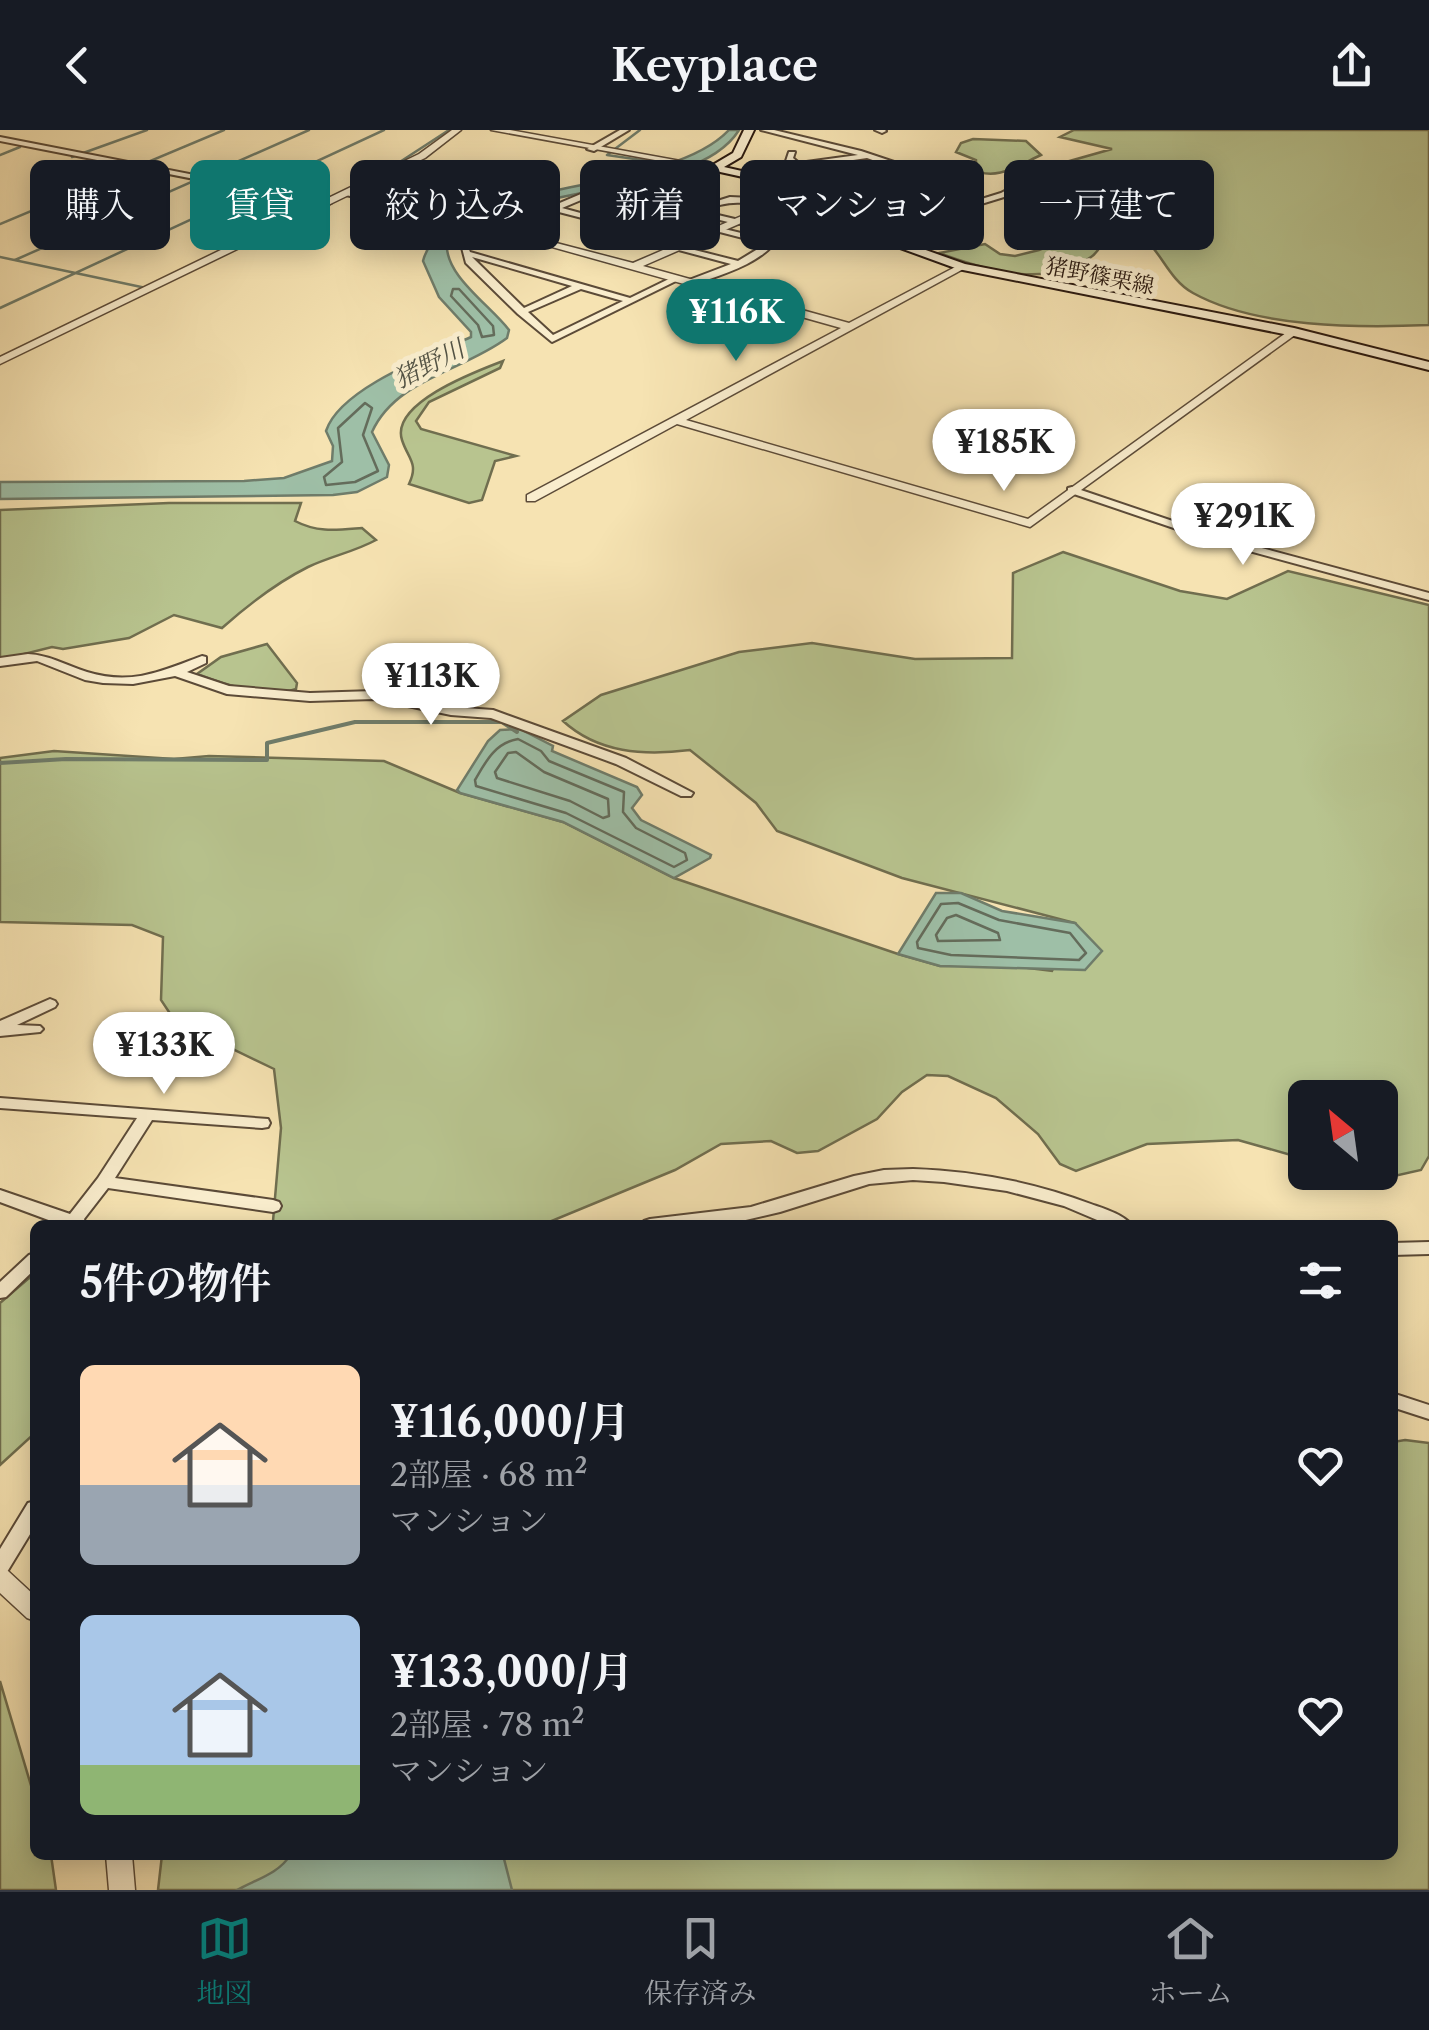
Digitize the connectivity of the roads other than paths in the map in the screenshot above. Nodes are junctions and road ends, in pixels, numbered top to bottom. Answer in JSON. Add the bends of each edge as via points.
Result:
{"nodes":[{"id":1,"x":458,"y":130,"type":"edge"},
{"id":2,"x":495,"y":130,"type":"edge"},
{"id":3,"x":625,"y":130,"type":"edge"},
{"id":4,"x":748,"y":130,"type":"edge"},
{"id":5,"x":765,"y":130,"type":"edge"},
{"id":6,"x":0,"y":139,"type":"edge"},
{"id":7,"x":591,"y":149,"type":"junction"},
{"id":8,"x":792,"y":154,"type":"dead end"},
{"id":9,"x":870,"y":156,"type":"junction"},
{"id":10,"x":662,"y":160,"type":"edge"},
{"id":11,"x":790,"y":160,"type":"edge"},
{"id":12,"x":841,"y":160,"type":"edge"},
{"id":13,"x":881,"y":160,"type":"edge"},
{"id":14,"x":720,"y":164,"type":"edge"},
{"id":15,"x":190,"y":176,"type":"edge"},
{"id":16,"x":346,"y":194,"type":"junction"},
{"id":17,"x":350,"y":195,"type":"edge"},
{"id":18,"x":1004,"y":195,"type":"edge"},
{"id":19,"x":330,"y":201,"type":"edge"},
{"id":20,"x":984,"y":201,"type":"edge"},
{"id":21,"x":720,"y":218,"type":"edge"},
{"id":22,"x":740,"y":220,"type":"edge"},
{"id":23,"x":736,"y":222,"type":"junction"},
{"id":24,"x":720,"y":229,"type":"edge"},
{"id":25,"x":560,"y":246,"type":"edge"},
{"id":26,"x":228,"y":250,"type":"edge"},
{"id":27,"x":465,"y":250,"type":"edge"},
{"id":28,"x":672,"y":250,"type":"edge"},
{"id":29,"x":698,"y":250,"type":"edge"},
{"id":30,"x":761,"y":250,"type":"edge"},
{"id":31,"x":915,"y":250,"type":"edge"},
{"id":32,"x":466,"y":253,"type":"junction"},
{"id":33,"x":738,"y":263,"type":"junction"},
{"id":34,"x":635,"y":266,"type":"junction"},
{"id":35,"x":962,"y":267,"type":"junction"},
{"id":36,"x":678,"y":278,"type":"junction"},
{"id":37,"x":692,"y":282,"type":"junction"},
{"id":38,"x":580,"y":286,"type":"junction"},
{"id":39,"x":632,"y":301,"type":"junction"},
{"id":40,"x":521,"y":312,"type":"junction"},
{"id":41,"x":850,"y":327,"type":"junction"},
{"id":42,"x":1294,"y":332,"type":"junction"},
{"id":43,"x":0,"y":361,"type":"edge"},
{"id":44,"x":1429,"y":366,"type":"edge"},
{"id":45,"x":674,"y":420,"type":"junction"},
{"id":46,"x":1072,"y":490,"type":"junction"},
{"id":47,"x":531,"y":498,"type":"dead end"},
{"id":48,"x":1429,"y":597,"type":"edge"},
{"id":49,"x":202,"y":660,"type":"dead end"},
{"id":50,"x":0,"y":662,"type":"edge"},
{"id":51,"x":180,"y":674,"type":"junction"},
{"id":52,"x":686,"y":792,"type":"dead end"},
{"id":53,"x":50,"y":1004,"type":"dead end"},
{"id":54,"x":0,"y":1029,"type":"edge"},
{"id":55,"x":35,"y":1029,"type":"dead end"},
{"id":56,"x":0,"y":1103,"type":"edge"},
{"id":57,"x":148,"y":1114,"type":"junction"},
{"id":58,"x":262,"y":1124,"type":"dead end"},
{"id":59,"x":104,"y":1182,"type":"junction"},
{"id":60,"x":0,"y":1196,"type":"edge"},
{"id":61,"x":272,"y":1206,"type":"dead end"},
{"id":62,"x":65,"y":1220,"type":"edge"},
{"id":63,"x":79,"y":1220,"type":"edge"},
{"id":64,"x":691,"y":1220,"type":"edge"},
{"id":65,"x":1112,"y":1220,"type":"edge"},
{"id":66,"x":1398,"y":1250,"type":"edge"},
{"id":67,"x":1427,"y":1252,"type":"edge"},
{"id":68,"x":30,"y":1264,"type":"edge"},
{"id":69,"x":0,"y":1292,"type":"edge"},
{"id":70,"x":1398,"y":1402,"type":"edge"},
{"id":71,"x":1429,"y":1412,"type":"edge"},
{"id":72,"x":30,"y":1517,"type":"edge"},
{"id":73,"x":0,"y":1566,"type":"edge"},
{"id":74,"x":0,"y":1578,"type":"edge"},
{"id":75,"x":30,"y":1606,"type":"edge"},
{"id":76,"x":119,"y":1860,"type":"edge"},
{"id":77,"x":122,"y":1890,"type":"edge"}],
"edges":[{"from":1,"to":16,"type":"street"},
{"from":2,"to":7,"type":"street"},
{"from":3,"to":7,"type":"street"},
{"from":4,"to":14,"type":"main road","via":[[736,154]]},
{"from":5,"to":9,"type":"street"},
{"from":6,"to":15,"type":"street"},
{"from":7,"to":10,"type":"street"},
{"from":8,"to":11,"type":"street"},
{"from":9,"to":12,"type":"street"},
{"from":9,"to":13,"type":"street"},
{"from":16,"to":17,"type":"street"},
{"from":16,"to":19,"type":"street"},
{"from":18,"to":20,"type":"street"},
{"from":21,"to":23,"type":"street"},
{"from":22,"to":23,"type":"street"},
{"from":23,"to":24,"type":"street"},
{"from":25,"to":34,"type":"street"},
{"from":26,"to":43,"type":"street"},
{"from":27,"to":32,"type":"street"},
{"from":28,"to":34,"type":"street"},
{"from":29,"to":33,"type":"street"},
{"from":30,"to":33,"type":"street"},
{"from":31,"to":35,"type":"main road","name":"猪野篠栗線"},
{"from":32,"to":38,"type":"street"},
{"from":32,"to":40,"type":"street"},
{"from":33,"to":37,"type":"street"},
{"from":34,"to":36,"type":"street"},
{"from":35,"to":41,"type":"street"},
{"from":35,"to":42,"type":"main road","name":"猪野篠栗線"},
{"from":36,"to":37,"type":"street"},
{"from":36,"to":39,"type":"street"},
{"from":37,"to":41,"type":"street"},
{"from":38,"to":39,"type":"street"},
{"from":38,"to":40,"type":"street"},
{"from":39,"to":40,"type":"street","via":[[552,339]]},
{"from":41,"to":45,"type":"street"},
{"from":42,"to":44,"type":"main road","name":"猪野篠栗線"},
{"from":42,"to":46,"type":"street"},
{"from":45,"to":46,"type":"street","via":[[1030,523]]},
{"from":45,"to":47,"type":"street"},
{"from":46,"to":48,"type":"street","via":[[1212,538]]},
{"from":49,"to":51,"type":"street"},
{"from":50,"to":51,"type":"street","via":[[37,655],[103,679]]},
{"from":51,"to":52,"type":"street","via":[[227,690],[408,699],[451,712],[493,714]]},
{"from":53,"to":54,"type":"street"},
{"from":54,"to":55,"type":"street"},
{"from":56,"to":57,"type":"street"},
{"from":57,"to":58,"type":"street"},
{"from":57,"to":59,"type":"street"},
{"from":59,"to":61,"type":"street"},
{"from":59,"to":63,"type":"street"},
{"from":60,"to":62,"type":"street"},
{"from":64,"to":65,"type":"street","via":[[764,1211],[886,1176],[1019,1189]]},
{"from":66,"to":67,"type":"street"},
{"from":68,"to":69,"type":"street"},
{"from":70,"to":71,"type":"street"},
{"from":72,"to":73,"type":"street"},
{"from":74,"to":75,"type":"street"},
{"from":76,"to":77,"type":"street"}]}
